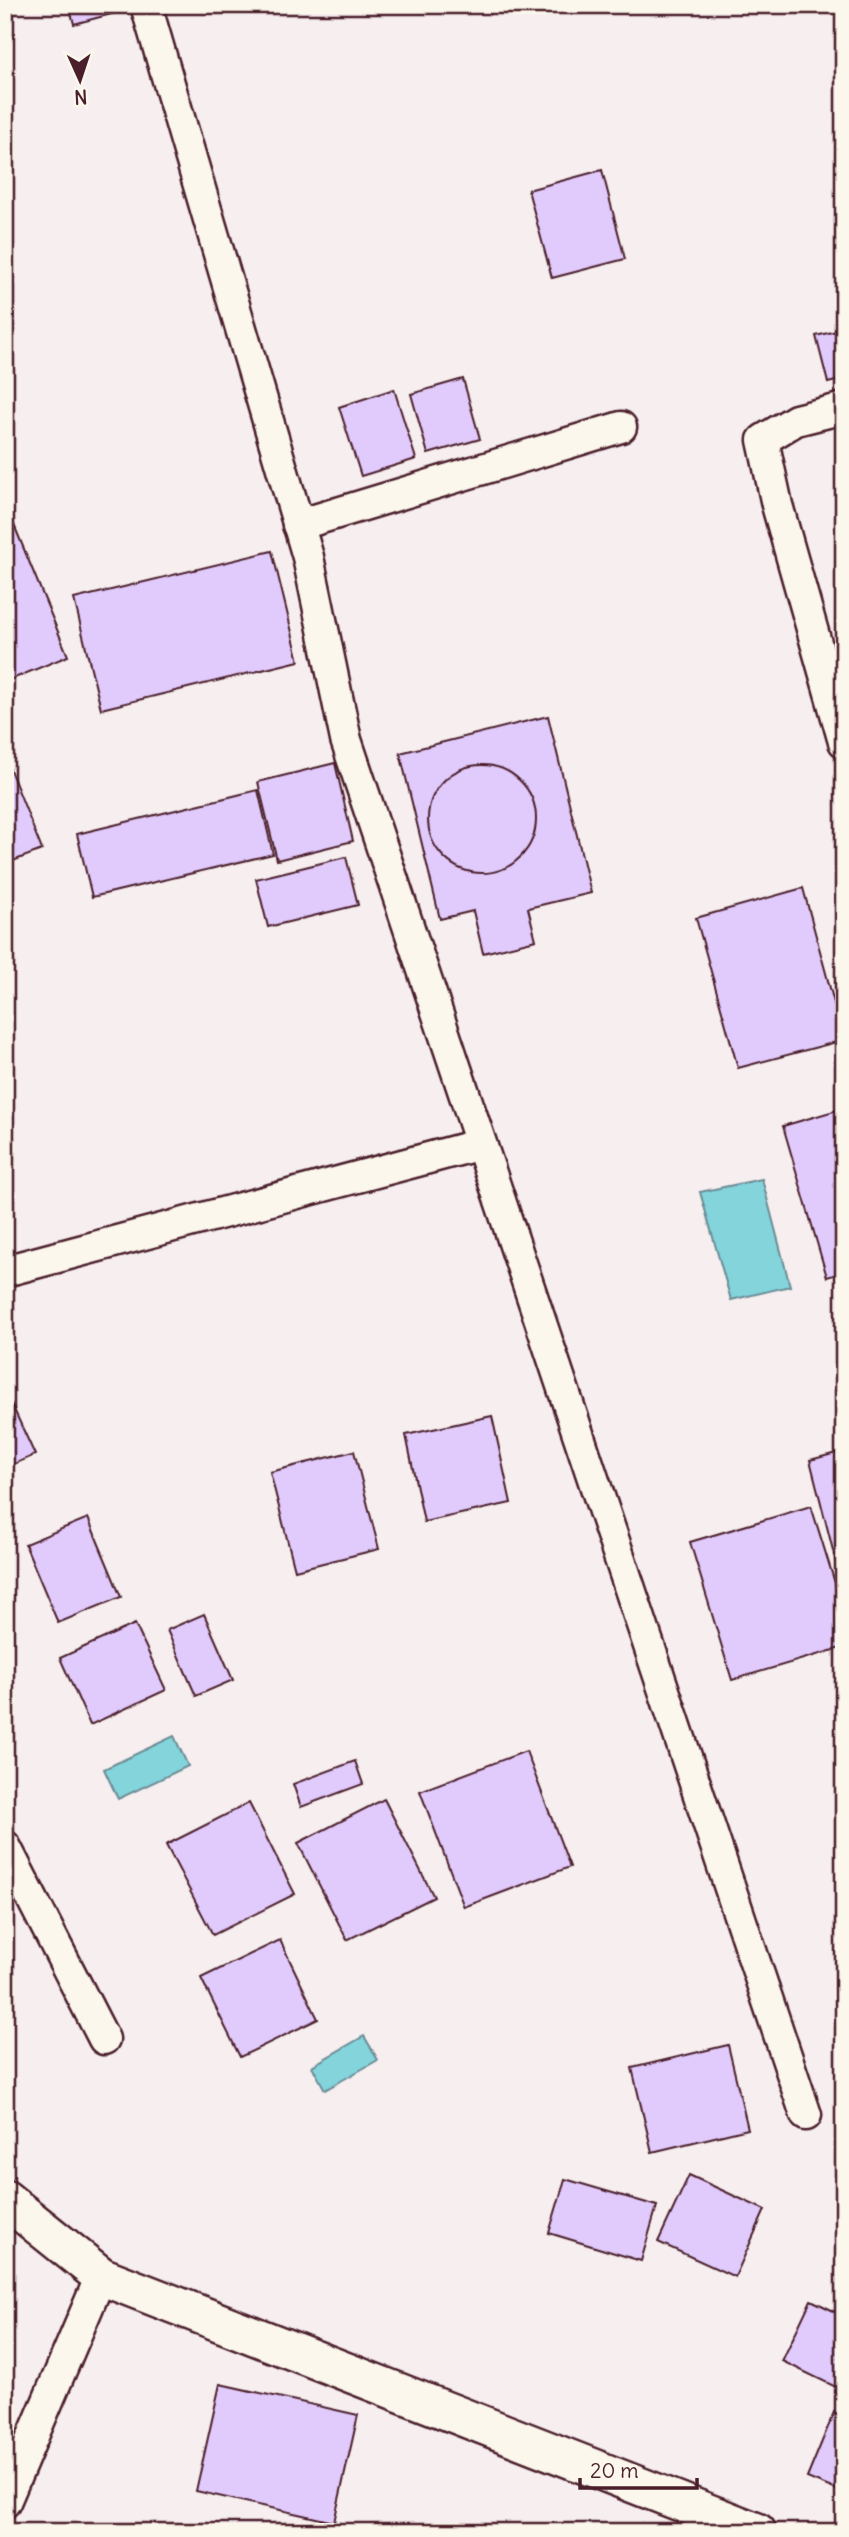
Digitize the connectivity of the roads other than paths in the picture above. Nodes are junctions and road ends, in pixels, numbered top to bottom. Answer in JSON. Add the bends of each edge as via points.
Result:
{"nodes":[{"id":1,"x":146,"y":5,"type":"edge"},
{"id":2,"x":844,"y":408,"type":"edge"},
{"id":3,"x":621,"y":427,"type":"dead end"},
{"id":4,"x":298,"y":525,"type":"junction"},
{"id":5,"x":844,"y":742,"type":"edge"},
{"id":6,"x":481,"y":1144,"type":"junction"},
{"id":7,"x":5,"y":1271,"type":"edge"},
{"id":8,"x":5,"y":1846,"type":"edge"},
{"id":9,"x":104,"y":2039,"type":"dead end"},
{"id":10,"x":806,"y":2115,"type":"dead end"},
{"id":11,"x":5,"y":2199,"type":"edge"},
{"id":12,"x":101,"y":2276,"type":"junction"},
{"id":13,"x":5,"y":2502,"type":"edge"},
{"id":14,"x":757,"y":2532,"type":"edge"}],
"edges":[{"from":1,"to":4,"type":"street"},
{"from":2,"to":5,"type":"street","via":[[796,420],[764,440]]},
{"from":3,"to":4,"type":"street"},
{"from":4,"to":6,"type":"street","via":[[346,740]]},
{"from":6,"to":7,"type":"street"},
{"from":6,"to":10,"type":"street"},
{"from":8,"to":9,"type":"street"},
{"from":11,"to":12,"type":"street"},
{"from":12,"to":13,"type":"street"},
{"from":12,"to":14,"type":"street"}]}
